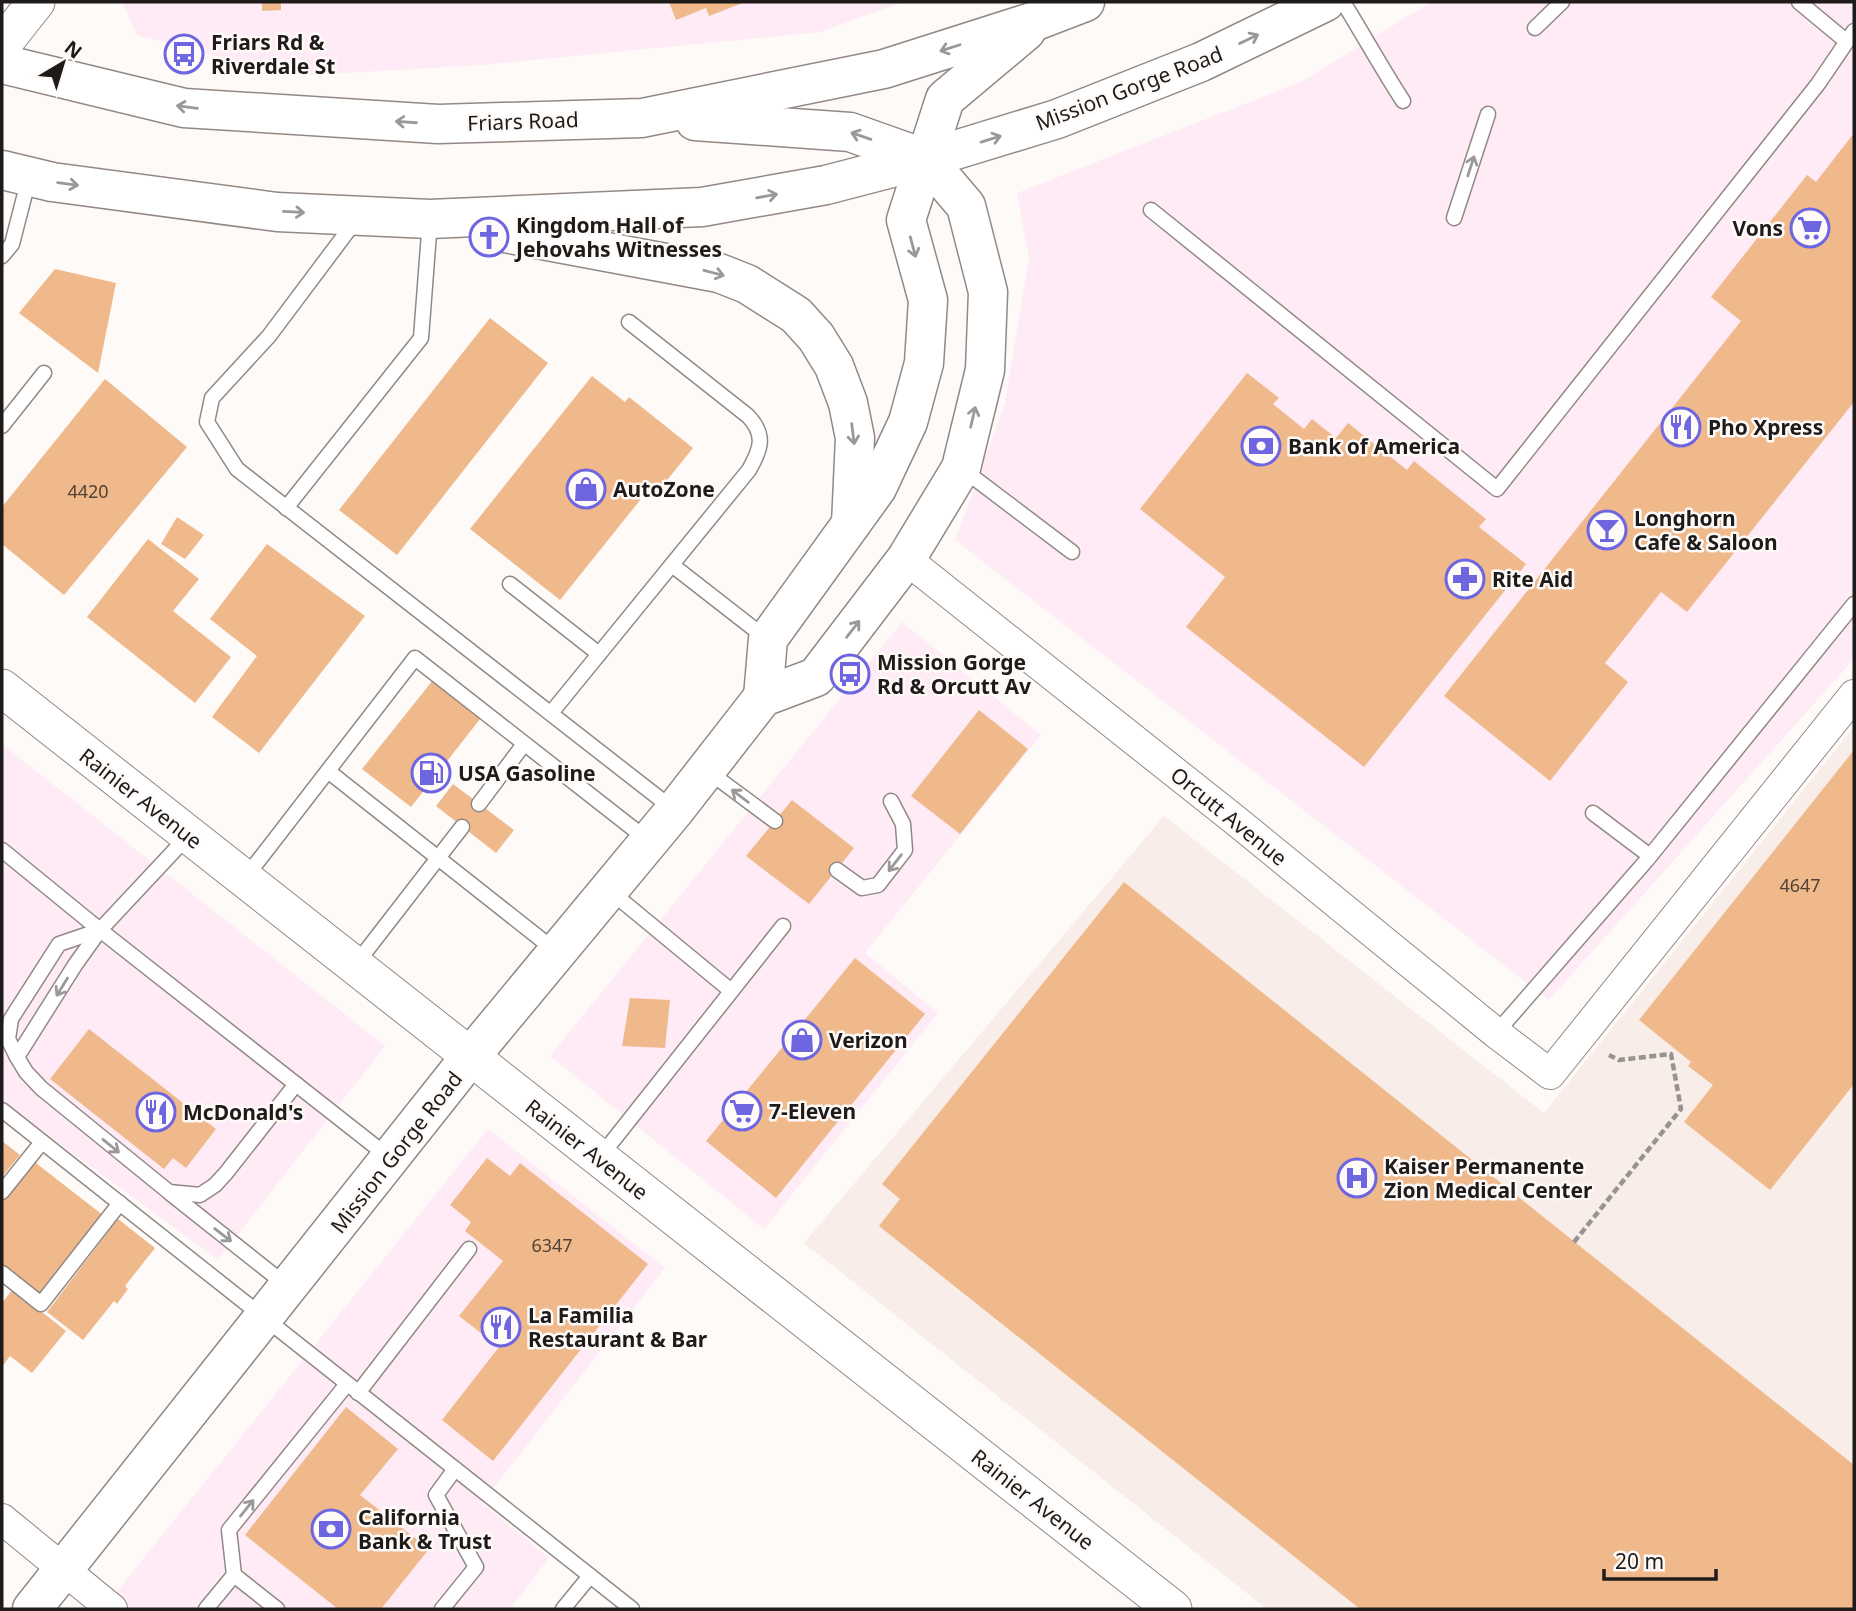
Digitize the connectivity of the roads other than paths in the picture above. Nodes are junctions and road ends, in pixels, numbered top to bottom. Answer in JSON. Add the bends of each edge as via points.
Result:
{"nodes":[{"id":1,"x":36,"y":2,"type":"edge"},
{"id":2,"x":1085,"y":2,"type":"edge"},
{"id":3,"x":1325,"y":2,"type":"edge"},
{"id":4,"x":1343,"y":2,"type":"edge"},
{"id":5,"x":1562,"y":2,"type":"edge"},
{"id":6,"x":1799,"y":2,"type":"edge"},
{"id":7,"x":1038,"y":20,"type":"junction"},
{"id":8,"x":1535,"y":28,"type":"dead end"},
{"id":9,"x":1850,"y":36,"type":"edge"},
{"id":10,"x":2,"y":45,"type":"edge"},
{"id":11,"x":2,"y":64,"type":"edge"},
{"id":12,"x":1403,"y":101,"type":"dead end"},
{"id":13,"x":1488,"y":114,"type":"dead end"},
{"id":14,"x":642,"y":118,"type":"junction"},
{"id":15,"x":926,"y":159,"type":"junction"},
{"id":16,"x":15,"y":173,"type":"edge"},
{"id":17,"x":1151,"y":210,"type":"dead end"},
{"id":18,"x":359,"y":216,"type":"junction"},
{"id":19,"x":430,"y":219,"type":"junction"},
{"id":20,"x":1454,"y":219,"type":"dead end"},
{"id":21,"x":2,"y":256,"type":"edge"},
{"id":22,"x":629,"y":322,"type":"dead end"},
{"id":23,"x":44,"y":373,"type":"dead end"},
{"id":24,"x":2,"y":426,"type":"edge"},
{"id":25,"x":961,"y":468,"type":"junction"},
{"id":26,"x":286,"y":508,"type":"junction"},
{"id":27,"x":851,"y":524,"type":"junction"},
{"id":28,"x":1072,"y":552,"type":"dead end"},
{"id":29,"x":906,"y":559,"type":"junction"},
{"id":30,"x":672,"y":565,"type":"junction"},
{"id":31,"x":510,"y":584,"type":"dead end"},
{"id":32,"x":1854,"y":604,"type":"edge"},
{"id":33,"x":768,"y":639,"type":"junction"},
{"id":34,"x":599,"y":654,"type":"junction"},
{"id":35,"x":2,"y":688,"type":"edge"},
{"id":36,"x":1854,"y":695,"type":"edge"},
{"id":37,"x":763,"y":697,"type":"junction"},
{"id":38,"x":551,"y":713,"type":"junction"},
{"id":39,"x":524,"y":744,"type":"junction"},
{"id":40,"x":706,"y":770,"type":"junction"},
{"id":41,"x":328,"y":771,"type":"junction"},
{"id":42,"x":891,"y":801,"type":"dead end"},
{"id":43,"x":479,"y":804,"type":"dead end"},
{"id":44,"x":675,"y":810,"type":"junction"},
{"id":45,"x":1593,"y":813,"type":"dead end"},
{"id":46,"x":775,"y":821,"type":"dead end"},
{"id":47,"x":462,"y":827,"type":"dead end"},
{"id":48,"x":189,"y":836,"type":"junction"},
{"id":49,"x":649,"y":841,"type":"junction"},
{"id":50,"x":2,"y":850,"type":"edge"},
{"id":51,"x":1650,"y":856,"type":"junction"},
{"id":52,"x":438,"y":857,"type":"junction"},
{"id":53,"x":837,"y":870,"type":"dead end"},
{"id":54,"x":244,"y":879,"type":"junction"},
{"id":55,"x":609,"y":890,"type":"junction"},
{"id":56,"x":782,"y":926,"type":"dead end"},
{"id":57,"x":100,"y":930,"type":"junction"},
{"id":58,"x":557,"y":952,"type":"junction"},
{"id":59,"x":355,"y":966,"type":"junction"},
{"id":60,"x":730,"y":990,"type":"junction"},
{"id":61,"x":1496,"y":1033,"type":"junction"},
{"id":62,"x":17,"y":1057,"type":"junction"},
{"id":63,"x":470,"y":1057,"type":"junction"},
{"id":64,"x":296,"y":1084,"type":"junction"},
{"id":65,"x":2,"y":1110,"type":"edge"},
{"id":66,"x":42,"y":1142,"type":"junction"},
{"id":67,"x":390,"y":1158,"type":"junction"},
{"id":68,"x":599,"y":1158,"type":"junction"},
{"id":69,"x":2,"y":1192,"type":"edge"},
{"id":70,"x":169,"y":1192,"type":"junction"},
{"id":71,"x":120,"y":1203,"type":"junction"},
{"id":72,"x":468,"y":1249,"type":"dead end"},
{"id":73,"x":2,"y":1273,"type":"edge"},
{"id":74,"x":288,"y":1287,"type":"junction"},
{"id":75,"x":264,"y":1319,"type":"junction"},
{"id":76,"x":352,"y":1388,"type":"junction"},
{"id":77,"x":455,"y":1469,"type":"junction"},
{"id":78,"x":2,"y":1519,"type":"edge"},
{"id":79,"x":63,"y":1570,"type":"junction"},
{"id":80,"x":234,"y":1575,"type":"junction"},
{"id":81,"x":590,"y":1576,"type":"junction"},
{"id":82,"x":32,"y":1609,"type":"edge"},
{"id":83,"x":112,"y":1609,"type":"edge"},
{"id":84,"x":206,"y":1609,"type":"edge"},
{"id":85,"x":277,"y":1609,"type":"edge"},
{"id":86,"x":442,"y":1609,"type":"edge"},
{"id":87,"x":563,"y":1609,"type":"edge"},
{"id":88,"x":632,"y":1609,"type":"edge"},
{"id":89,"x":1172,"y":1609,"type":"edge"}],
"edges":[{"from":1,"to":10,"type":"street"},
{"from":2,"to":7,"type":"main road"},
{"from":15,"to":3,"type":"main road","name":"Mission Gorge Road","one_way":true,"via":[[1093,105],[1201,62]]},
{"from":4,"to":12,"type":"lane"},
{"from":5,"to":8,"type":"lane"},
{"from":6,"to":9,"type":"lane"},
{"from":7,"to":14,"type":"main road","name":"Friars Road","one_way":true,"via":[[884,69]]},
{"from":7,"to":15,"type":"main road","via":[[946,99]]},
{"from":9,"to":17,"type":"lane","via":[[1818,85],[1497,489]]},
{"from":14,"to":11,"type":"main road","name":"Friars Road","one_way":true,"via":[[438,124],[184,108]]},
{"from":20,"to":13,"type":"lane","one_way":true},
{"from":15,"to":14,"type":"main road","one_way":true,"via":[[850,132]]},
{"from":19,"to":15,"type":"main road","one_way":true,"via":[[702,207],[818,187]]},
{"from":25,"to":15,"type":"main road","one_way":true,"via":[[985,370],[988,292],[966,206]]},
{"from":15,"to":27,"type":"main road","one_way":true,"via":[[906,220],[928,300],[924,363],[908,422],[877,488]]},
{"from":16,"to":18,"type":"main road","one_way":true,"via":[[277,212]]},
{"from":16,"to":21,"type":"lane","via":[[12,244]]},
{"from":18,"to":19,"type":"main road"},
{"from":18,"to":26,"type":"lane","via":[[269,336],[212,398],[207,422],[237,469]]},
{"from":19,"to":26,"type":"lane","via":[[421,338]]},
{"from":19,"to":27,"type":"main road","one_way":true,"via":[[719,273],[747,284],[796,315],[834,366],[848,403],[855,439]]},
{"from":22,"to":30,"type":"lane","via":[[748,416],[759,431],[758,455],[749,470]]},
{"from":23,"to":24,"type":"lane"},
{"from":25,"to":28,"type":"lane"},
{"from":25,"to":29,"type":"main road"},
{"from":26,"to":38,"type":"lane"},
{"from":27,"to":33,"type":"main road"},
{"from":37,"to":29,"type":"main road","one_way":true,"via":[[816,677]]},
{"from":29,"to":61,"type":"street","name":"Orcutt Avenue"},
{"from":30,"to":33,"type":"lane"},
{"from":30,"to":34,"type":"lane"},
{"from":31,"to":34,"type":"lane"},
{"from":32,"to":51,"type":"lane"},
{"from":33,"to":37,"type":"main road"},
{"from":34,"to":38,"type":"lane"},
{"from":35,"to":48,"type":"street","name":"Rainier Avenue"},
{"from":36,"to":61,"type":"street","name":"Orcutt Avenue","via":[[1550,1074]]},
{"from":37,"to":40,"type":"main road","name":"Mission Gorge Road"},
{"from":38,"to":44,"type":"lane"},
{"from":39,"to":41,"type":"lane","via":[[415,658]]},
{"from":39,"to":43,"type":"lane"},
{"from":39,"to":49,"type":"lane"},
{"from":40,"to":44,"type":"main road","name":"Mission Gorge Road"},
{"from":46,"to":40,"type":"lane","one_way":true},
{"from":41,"to":52,"type":"lane"},
{"from":41,"to":54,"type":"lane"},
{"from":42,"to":53,"type":"lane","one_way":true,"via":[[903,824],[905,850],[878,885],[862,888]]},
{"from":44,"to":49,"type":"main road","name":"Mission Gorge Road"},
{"from":45,"to":51,"type":"lane"},
{"from":47,"to":52,"type":"lane"},
{"from":48,"to":54,"type":"street","name":"Rainier Avenue"},
{"from":48,"to":57,"type":"lane"},
{"from":49,"to":55,"type":"main road","name":"Mission Gorge Road"},
{"from":50,"to":57,"type":"lane"},
{"from":51,"to":61,"type":"lane"},
{"from":52,"to":58,"type":"lane"},
{"from":52,"to":59,"type":"lane"},
{"from":54,"to":59,"type":"street","name":"Rainier Avenue"},
{"from":55,"to":58,"type":"main road","name":"Mission Gorge Road"},
{"from":55,"to":60,"type":"lane"},
{"from":56,"to":60,"type":"lane"},
{"from":57,"to":62,"type":"lane","one_way":true},
{"from":57,"to":62,"type":"lane","via":[[59,944],[11,1019],[8,1039]]},
{"from":57,"to":64,"type":"lane"},
{"from":58,"to":63,"type":"main road","name":"Mission Gorge Road"},
{"from":59,"to":63,"type":"street","name":"Rainier Avenue"},
{"from":60,"to":68,"type":"lane"},
{"from":62,"to":70,"type":"lane","one_way":true,"via":[[41,1088]]},
{"from":63,"to":67,"type":"main road","name":"Mission Gorge Road"},
{"from":63,"to":68,"type":"street","name":"Rainier Avenue"},
{"from":64,"to":67,"type":"lane"},
{"from":64,"to":70,"type":"lane","via":[[215,1185],[200,1195]]},
{"from":65,"to":66,"type":"lane"},
{"from":66,"to":69,"type":"lane"},
{"from":66,"to":71,"type":"lane"},
{"from":67,"to":74,"type":"main road","name":"Mission Gorge Road"},
{"from":68,"to":89,"type":"street","name":"Rainier Avenue"},
{"from":70,"to":74,"type":"lane","one_way":true},
{"from":71,"to":73,"type":"lane","via":[[41,1304]]},
{"from":71,"to":75,"type":"lane"},
{"from":72,"to":76,"type":"lane"},
{"from":74,"to":75,"type":"main road","name":"Mission Gorge Road"},
{"from":75,"to":76,"type":"lane"},
{"from":75,"to":79,"type":"main road","name":"Mission Gorge Road"},
{"from":76,"to":77,"type":"lane"},
{"from":80,"to":76,"type":"lane","one_way":true,"via":[[229,1530]]},
{"from":77,"to":81,"type":"lane"},
{"from":77,"to":86,"type":"lane","via":[[436,1495],[476,1567]]},
{"from":78,"to":79,"type":"street"},
{"from":79,"to":82,"type":"main road","name":"Mission Gorge Road"},
{"from":79,"to":83,"type":"street"},
{"from":80,"to":84,"type":"lane"},
{"from":80,"to":85,"type":"lane"},
{"from":81,"to":87,"type":"lane"},
{"from":81,"to":88,"type":"lane"}]}
